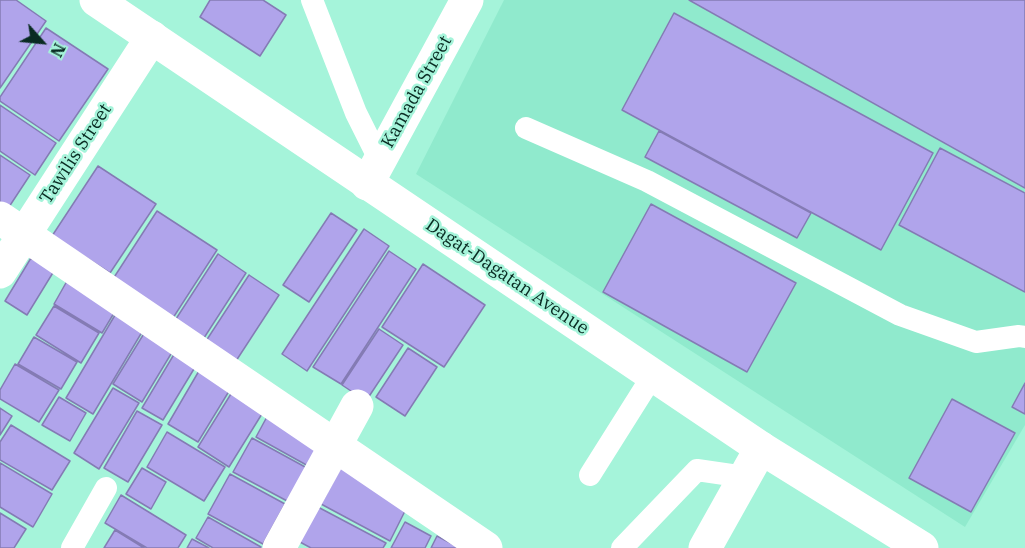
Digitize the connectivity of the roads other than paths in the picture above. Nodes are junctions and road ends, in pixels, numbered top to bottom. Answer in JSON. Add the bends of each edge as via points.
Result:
{"nodes":[{"id":1,"x":96,"y":0,"type":"edge"},
{"id":2,"x":312,"y":0,"type":"edge"},
{"id":3,"x":467,"y":0,"type":"edge"},
{"id":4,"x":152,"y":37,"type":"junction"},
{"id":5,"x":526,"y":128,"type":"dead end"},
{"id":6,"x":374,"y":172,"type":"junction"},
{"id":7,"x":12,"y":226,"type":"edge"},
{"id":8,"x":0,"y":272,"type":"edge"},
{"id":9,"x":1025,"y":337,"type":"edge"},
{"id":10,"x":653,"y":375,"type":"junction"},
{"id":11,"x":357,"y":406,"type":"dead end"},
{"id":12,"x":335,"y":446,"type":"junction"},
{"id":13,"x":761,"y":448,"type":"junction"},
{"id":14,"x":590,"y":475,"type":"dead end"},
{"id":15,"x":745,"y":477,"type":"junction"},
{"id":16,"x":106,"y":488,"type":"dead end"},
{"id":17,"x":72,"y":548,"type":"edge"},
{"id":18,"x":279,"y":548,"type":"edge"},
{"id":19,"x":486,"y":548,"type":"edge"},
{"id":20,"x":622,"y":548,"type":"edge"},
{"id":21,"x":705,"y":548,"type":"edge"},
{"id":22,"x":922,"y":548,"type":"edge"}],
"edges":[{"from":1,"to":4,"type":"street","name":"Dagat-Dagatan Avenue"},
{"from":2,"to":6,"type":"lane","via":[[356,113]]},
{"from":3,"to":6,"type":"street","name":"Kamada Street"},
{"from":4,"to":6,"type":"street","name":"Dagat-Dagatan Avenue"},
{"from":4,"to":7,"type":"street","name":"Tawilis Street"},
{"from":5,"to":9,"type":"lane","via":[[648,181],[900,315],[976,342]]},
{"from":6,"to":10,"type":"street","name":"Dagat-Dagatan Avenue"},
{"from":7,"to":8,"type":"street","name":"Tawilis Street"},
{"from":7,"to":12,"type":"street"},
{"from":10,"to":13,"type":"street","name":"Dagat-Dagatan Avenue"},
{"from":10,"to":14,"type":"lane"},
{"from":11,"to":12,"type":"street"},
{"from":12,"to":18,"type":"street"},
{"from":12,"to":19,"type":"street"},
{"from":13,"to":15,"type":"street"},
{"from":13,"to":22,"type":"street","name":"Dagat-Dagatan Avenue"},
{"from":15,"to":20,"type":"lane","via":[[697,470]]},
{"from":15,"to":21,"type":"street"},
{"from":16,"to":17,"type":"lane"}]}
